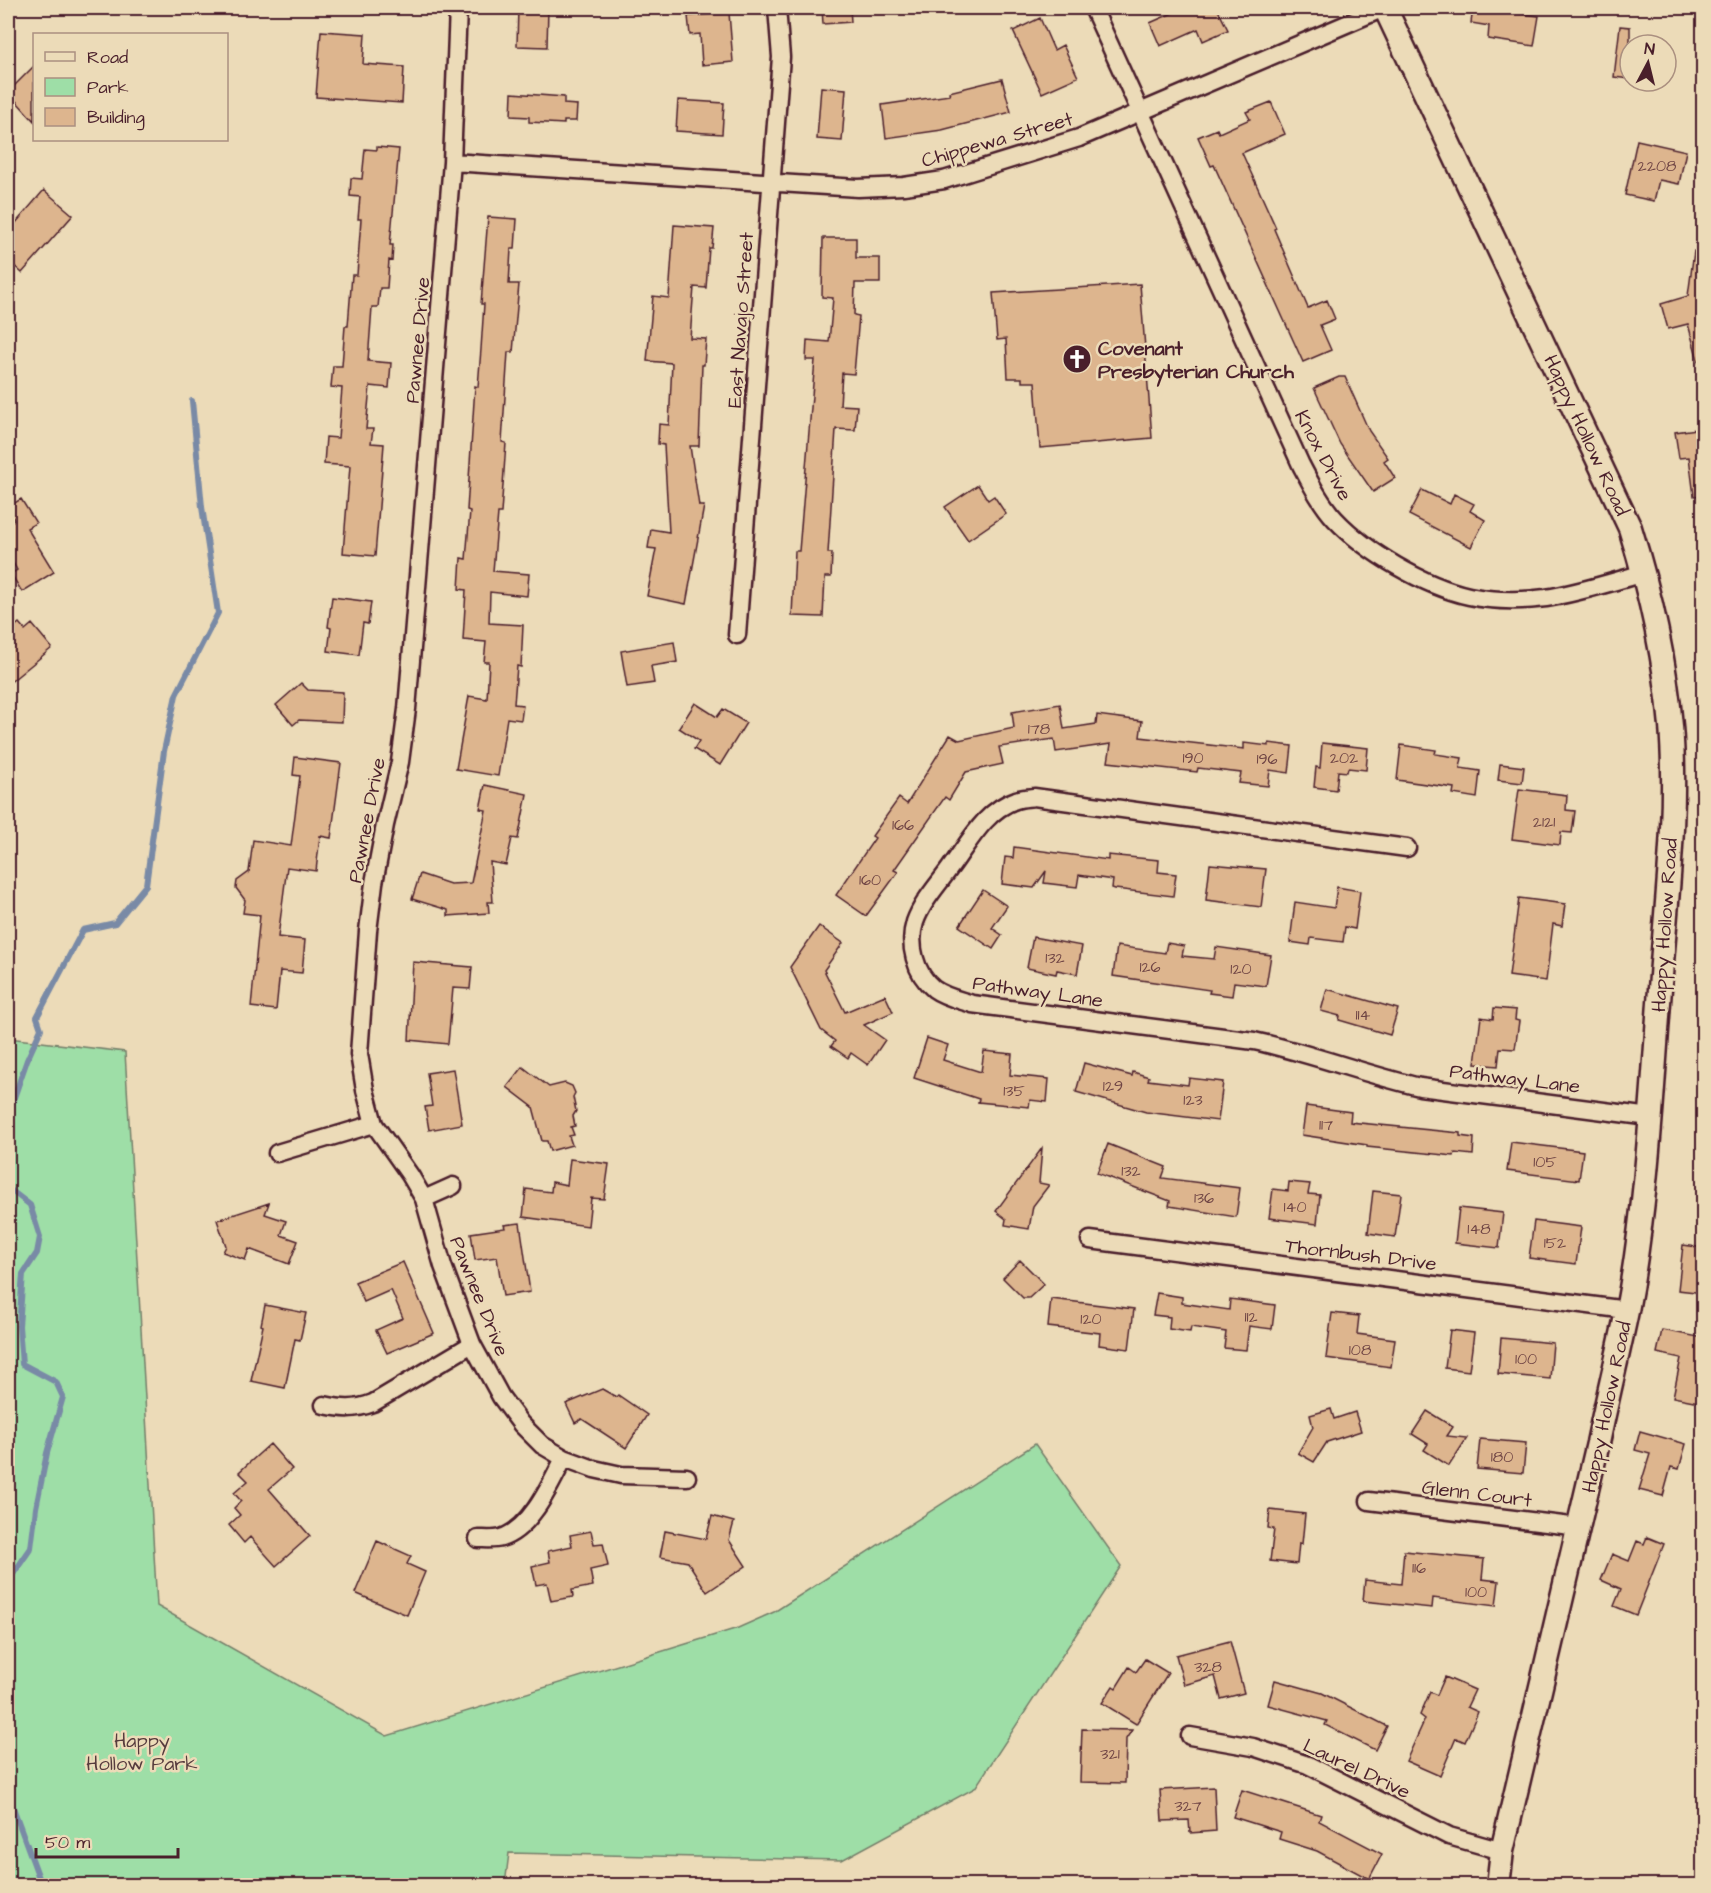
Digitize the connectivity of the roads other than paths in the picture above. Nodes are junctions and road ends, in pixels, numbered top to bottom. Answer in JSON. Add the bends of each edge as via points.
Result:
{"nodes":[{"id":1,"x":458,"y":8,"type":"edge"},
{"id":2,"x":777,"y":8,"type":"edge"},
{"id":3,"x":1093,"y":8,"type":"edge"},
{"id":4,"x":1384,"y":8,"type":"edge"},
{"id":5,"x":1140,"y":111,"type":"junction"},
{"id":6,"x":453,"y":162,"type":"junction"},
{"id":7,"x":771,"y":183,"type":"junction"},
{"id":8,"x":1644,"y":573,"type":"junction"},
{"id":9,"x":737,"y":635,"type":"dead end"},
{"id":10,"x":1407,"y":848,"type":"dead end"},
{"id":11,"x":1650,"y":1117,"type":"junction"},
{"id":12,"x":374,"y":1124,"type":"junction"},
{"id":13,"x":277,"y":1154,"type":"dead end"},
{"id":14,"x":453,"y":1186,"type":"dead end"},
{"id":15,"x":424,"y":1199,"type":"junction"},
{"id":16,"x":1090,"y":1240,"type":"dead end"},
{"id":17,"x":1627,"y":1310,"type":"junction"},
{"id":18,"x":472,"y":1344,"type":"junction"},
{"id":19,"x":324,"y":1405,"type":"dead end"},
{"id":20,"x":564,"y":1458,"type":"junction"},
{"id":21,"x":687,"y":1477,"type":"dead end"},
{"id":22,"x":1369,"y":1501,"type":"dead end"},
{"id":23,"x":1579,"y":1527,"type":"junction"},
{"id":24,"x":478,"y":1539,"type":"dead end"},
{"id":25,"x":1190,"y":1736,"type":"dead end"},
{"id":26,"x":1502,"y":1851,"type":"junction"},
{"id":27,"x":1498,"y":1886,"type":"edge"}],
"edges":[{"from":1,"to":6,"type":"street","name":"Pawnee Drive"},
{"from":2,"to":7,"type":"street","name":"East Navajo Street","via":[[781,57]]},
{"from":3,"to":5,"type":"street","name":"Knox Drive"},
{"from":4,"to":5,"type":"street","name":"Chippewa Street"},
{"from":4,"to":8,"type":"main road","name":"Happy Hollow Road","via":[[1630,528]]},
{"from":5,"to":7,"type":"street","name":"Chippewa Street","via":[[1078,138],[944,180],[858,188]]},
{"from":5,"to":8,"type":"street","name":"Knox Drive","via":[[1301,465],[1334,518],[1352,536],[1413,574],[1468,596],[1546,598]]},
{"from":6,"to":7,"type":"street","name":"Chippewa Street"},
{"from":6,"to":12,"type":"street","name":"Pawnee Drive","via":[[407,709],[368,931],[360,1054]]},
{"from":7,"to":9,"type":"street","name":"East Navajo Street"},
{"from":8,"to":11,"type":"main road","name":"Happy Hollow Road","via":[[1667,687],[1673,779]]},
{"from":10,"to":11,"type":"street","name":"Pathway Lane","via":[[1034,796],[1015,800],[984,821],[926,902],[915,922],[915,960],[935,989],[972,1005],[1254,1041],[1420,1087]]},
{"from":11,"to":17,"type":"main road","name":"Happy Hollow Road"},
{"from":12,"to":13,"type":"street"},
{"from":12,"to":15,"type":"street","name":"Pawnee Drive"},
{"from":14,"to":15,"type":"street"},
{"from":15,"to":18,"type":"street","name":"Pawnee Drive"},
{"from":16,"to":17,"type":"street","name":"Thornbush Drive"},
{"from":17,"to":23,"type":"main road","name":"Happy Hollow Road"},
{"from":18,"to":19,"type":"street","via":[[359,1409]]},
{"from":18,"to":20,"type":"street","name":"Pawnee Drive","via":[[521,1424],[542,1445]]},
{"from":20,"to":21,"type":"street","name":"Pawnee Drive","via":[[621,1475]]},
{"from":20,"to":24,"type":"street","via":[[530,1517],[501,1538]]},
{"from":22,"to":23,"type":"street","name":"Glenn Court"},
{"from":23,"to":26,"type":"main road","name":"Happy Hollow Road"},
{"from":25,"to":26,"type":"street","name":"Laurel Drive","via":[[1252,1747],[1308,1765],[1449,1836]]},
{"from":26,"to":27,"type":"main road","name":"Happy Hollow Road"}]}
